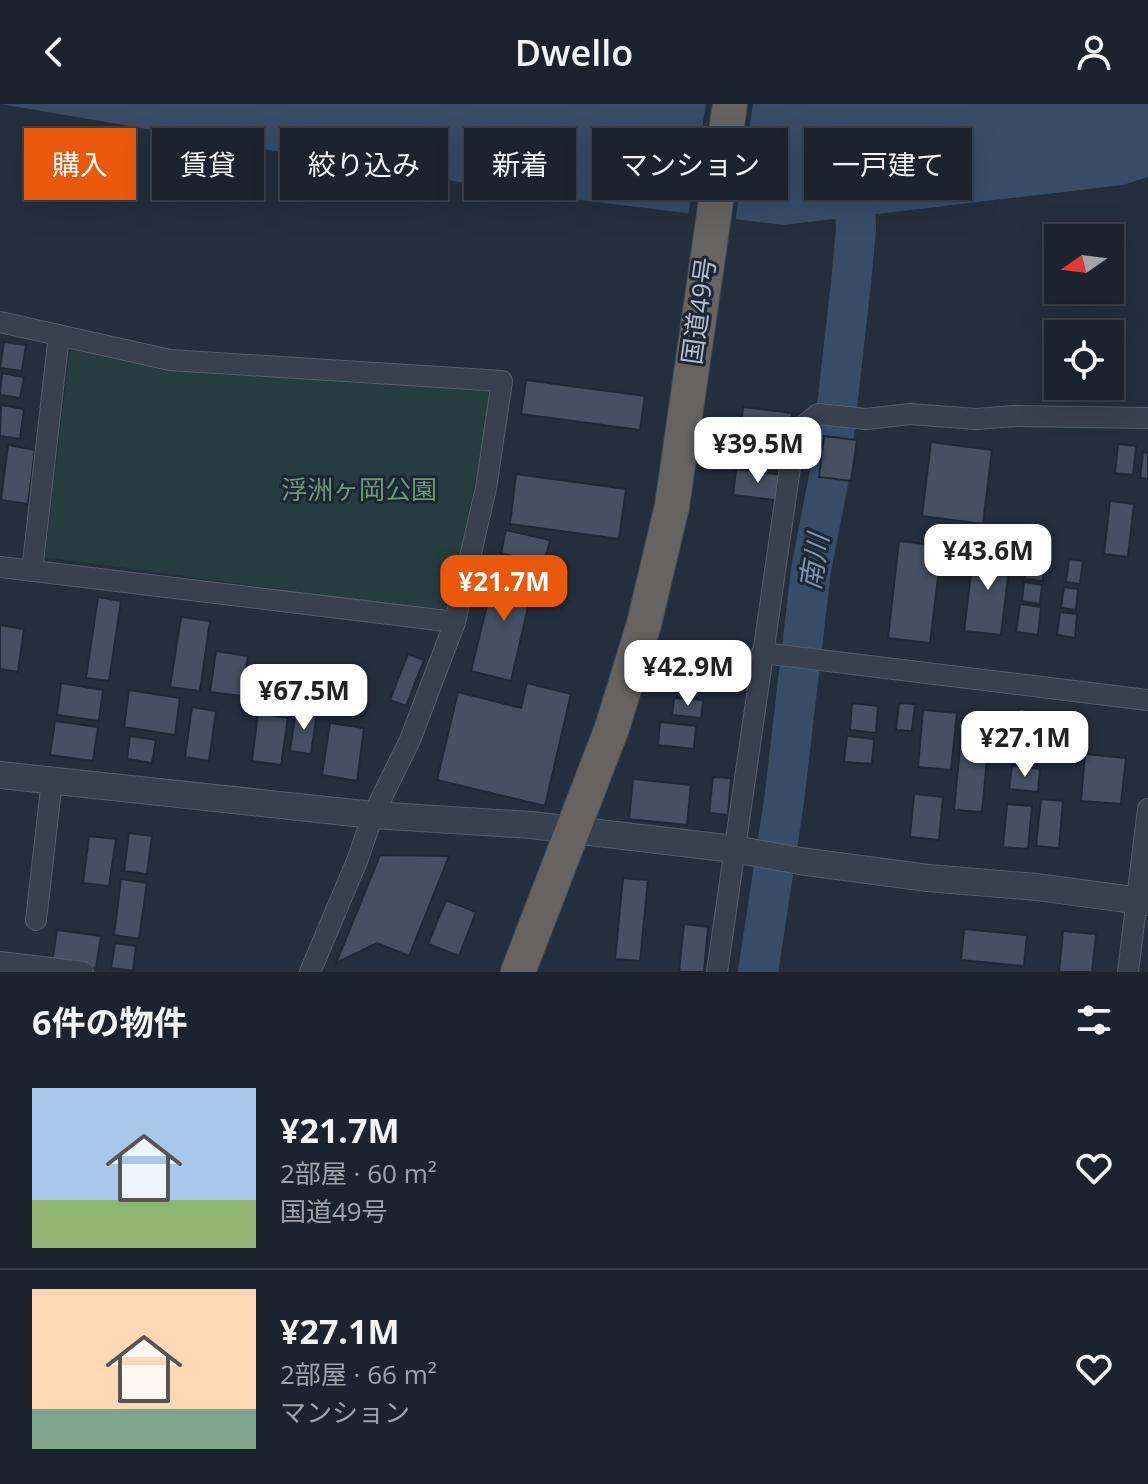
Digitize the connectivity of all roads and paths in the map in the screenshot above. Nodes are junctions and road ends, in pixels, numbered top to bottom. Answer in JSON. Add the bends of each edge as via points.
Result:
{"nodes":[{"id":1,"x":730,"y":104,"type":"edge"},
{"id":2,"x":0,"y":322,"type":"edge"},
{"id":3,"x":59,"y":335,"type":"junction"},
{"id":4,"x":1148,"y":418,"type":"edge"},
{"id":5,"x":0,"y":567,"type":"edge"},
{"id":6,"x":32,"y":571,"type":"junction"},
{"id":7,"x":455,"y":622,"type":"junction"},
{"id":8,"x":769,"y":654,"type":"junction"},
{"id":9,"x":1148,"y":700,"type":"edge"},
{"id":10,"x":0,"y":775,"type":"edge"},
{"id":11,"x":52,"y":780,"type":"junction"},
{"id":12,"x":1148,"y":809,"type":"edge"},
{"id":13,"x":373,"y":815,"type":"junction"},
{"id":14,"x":573,"y":831,"type":"junction"},
{"id":15,"x":738,"y":850,"type":"junction"},
{"id":16,"x":1143,"y":901,"type":"edge"},
{"id":17,"x":36,"y":920,"type":"dead end"},
{"id":18,"x":0,"y":962,"type":"edge"},
{"id":19,"x":83,"y":972,"type":"edge"},
{"id":20,"x":310,"y":972,"type":"edge"},
{"id":21,"x":518,"y":972,"type":"edge"},
{"id":22,"x":717,"y":972,"type":"edge"},
{"id":23,"x":1128,"y":972,"type":"edge"}],
"edges":[{"from":1,"to":14,"type":"highway","name":"国道49号","via":[[672,506],[644,624]]},
{"from":2,"to":3,"type":"street"},
{"from":3,"to":6,"type":"street"},
{"from":3,"to":7,"type":"street","via":[[170,360],[502,381],[486,488]]},
{"from":4,"to":8,"type":"street","via":[[910,414],[866,419],[818,414],[795,433]]},
{"from":5,"to":6,"type":"street"},
{"from":6,"to":7,"type":"street"},
{"from":7,"to":13,"type":"street","via":[[410,740]]},
{"from":8,"to":9,"type":"street"},
{"from":8,"to":15,"type":"street"},
{"from":10,"to":11,"type":"street"},
{"from":11,"to":13,"type":"street"},
{"from":11,"to":17,"type":"street"},
{"from":12,"to":16,"type":"street"},
{"from":13,"to":14,"type":"street"},
{"from":13,"to":20,"type":"street"},
{"from":14,"to":15,"type":"street"},
{"from":14,"to":21,"type":"highway","name":"国道49号"},
{"from":15,"to":16,"type":"street"},
{"from":15,"to":22,"type":"street"},
{"from":16,"to":23,"type":"street"},
{"from":18,"to":19,"type":"street"}]}
